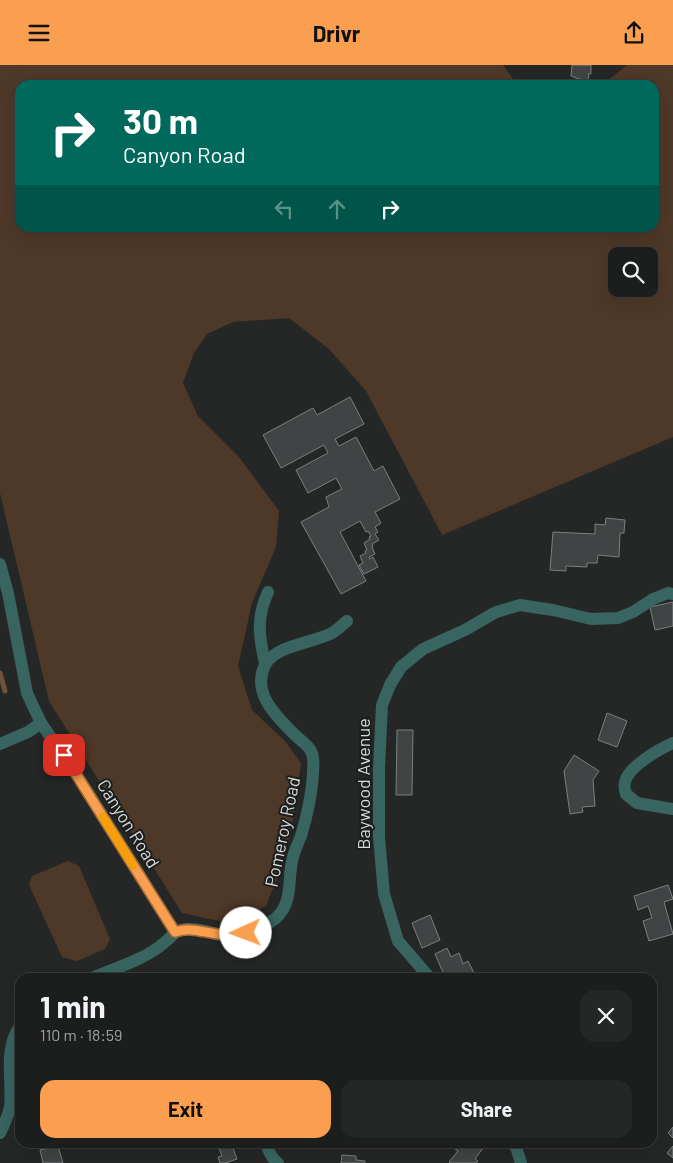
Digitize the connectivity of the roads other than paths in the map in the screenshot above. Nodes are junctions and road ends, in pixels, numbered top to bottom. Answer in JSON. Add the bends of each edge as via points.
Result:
{"nodes":[{"id":1,"x":0,"y":564,"type":"edge"},
{"id":2,"x":268,"y":592,"type":"dead end"},
{"id":3,"x":673,"y":594,"type":"edge"},
{"id":4,"x":346,"y":621,"type":"dead end"},
{"id":5,"x":265,"y":663,"type":"junction"},
{"id":6,"x":42,"y":723,"type":"junction"},
{"id":7,"x":673,"y":743,"type":"edge"},
{"id":8,"x":0,"y":744,"type":"edge"},
{"id":9,"x":673,"y":809,"type":"edge"},
{"id":10,"x":175,"y":932,"type":"junction"},
{"id":11,"x":103,"y":973,"type":"edge"},
{"id":12,"x":426,"y":973,"type":"edge"},
{"id":13,"x":15,"y":1034,"type":"edge"},
{"id":14,"x":0,"y":1133,"type":"edge"},
{"id":15,"x":268,"y":1148,"type":"edge"},
{"id":16,"x":516,"y":1148,"type":"edge"},
{"id":17,"x":278,"y":1163,"type":"edge"},
{"id":18,"x":521,"y":1163,"type":"edge"}],
"edges":[{"from":1,"to":6,"type":"street","name":"Canyon Road","via":[[26,693]]},
{"from":2,"to":5,"type":"street","via":[[263,603],[259,636]]},
{"from":3,"to":12,"type":"street","name":"Baywood Avenue","via":[[653,599],[618,618],[591,619],[520,605],[496,611],[465,630],[423,649],[401,667],[382,705],[379,837],[384,894],[398,941]]},
{"from":4,"to":5,"type":"street","via":[[331,633],[275,654]]},
{"from":5,"to":10,"type":"street","name":"Pomeroy Road","via":[[260,676],[262,693],[271,709],[310,749],[314,759],[312,791],[292,858],[286,902],[276,918],[246,933],[218,934],[186,929]]},
{"from":6,"to":8,"type":"street"},
{"from":6,"to":10,"type":"street","name":"Canyon Road"},
{"from":7,"to":9,"type":"street","via":[[631,769],[624,783],[626,794],[637,803]]},
{"from":10,"to":11,"type":"street","via":[[165,943],[145,955]]},
{"from":13,"to":14,"type":"street","via":[[12,1039],[10,1108]]},
{"from":15,"to":17,"type":"street"},
{"from":16,"to":18,"type":"street"}]}
